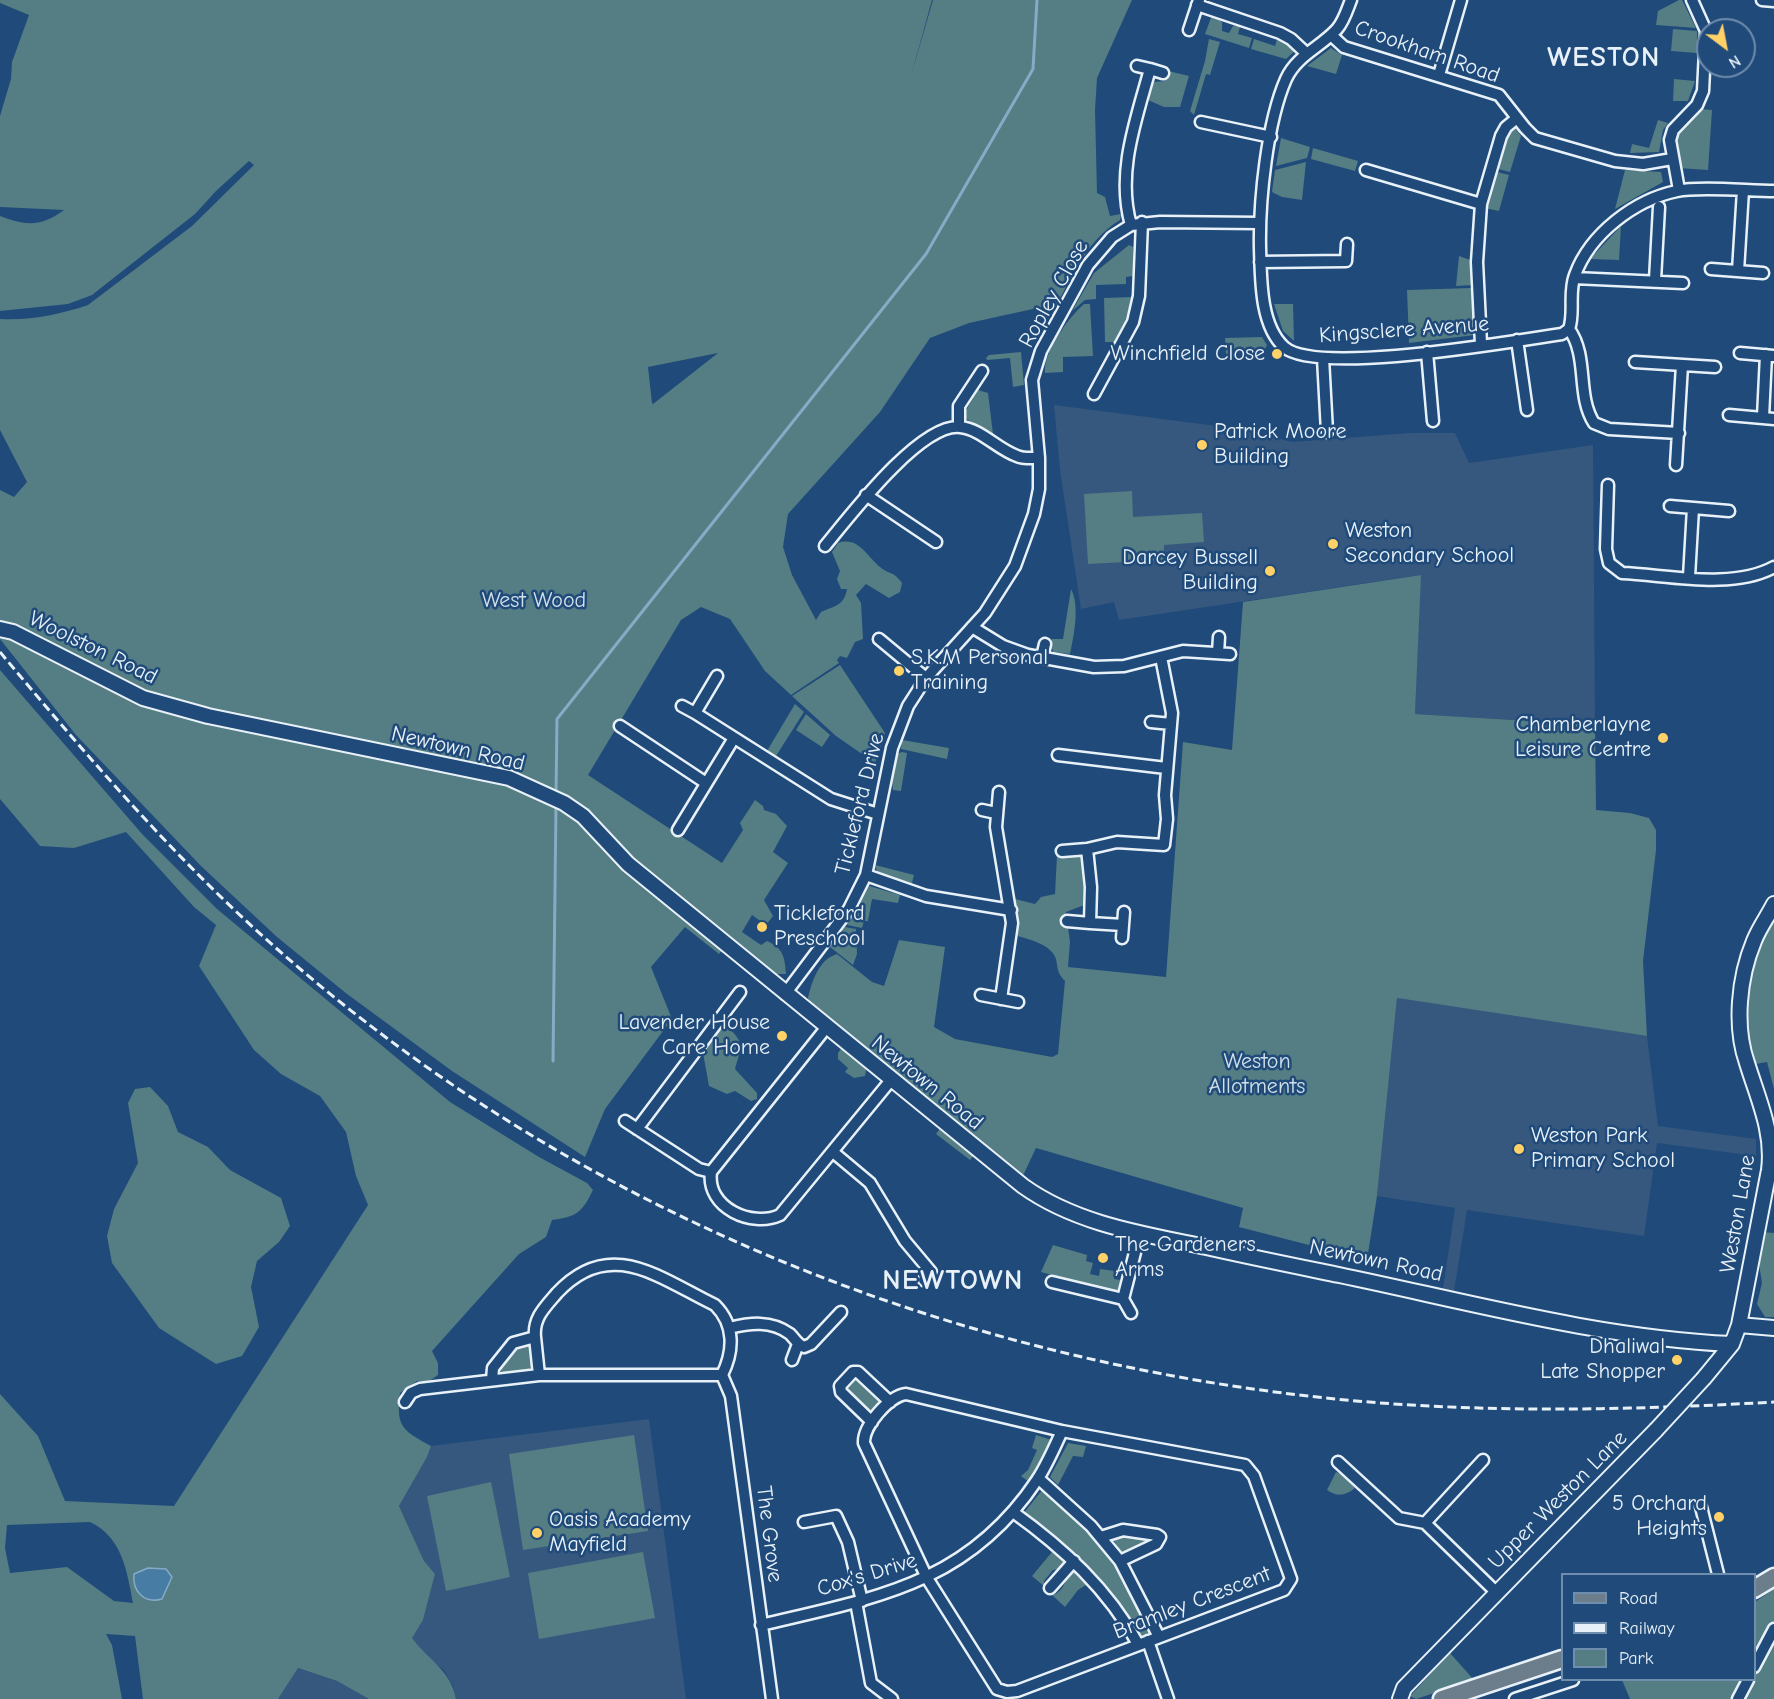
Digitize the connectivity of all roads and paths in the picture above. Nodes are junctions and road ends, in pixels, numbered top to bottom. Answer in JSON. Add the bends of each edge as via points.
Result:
{"nodes":[{"id":1,"x":1351,"y":0,"type":"edge"},
{"id":2,"x":1461,"y":0,"type":"edge"},
{"id":3,"x":1706,"y":0,"type":"edge"},
{"id":4,"x":1762,"y":0,"type":"edge"},
{"id":5,"x":1774,"y":1,"type":"edge"},
{"id":6,"x":1693,"y":2,"type":"edge"},
{"id":7,"x":1198,"y":3,"type":"edge"},
{"id":8,"x":1189,"y":30,"type":"dead end"},
{"id":9,"x":1331,"y":35,"type":"junction"},
{"id":10,"x":1306,"y":53,"type":"junction"},
{"id":11,"x":1137,"y":66,"type":"dead end"},
{"id":12,"x":1150,"y":69,"type":"junction"},
{"id":13,"x":1163,"y":73,"type":"dead end"},
{"id":14,"x":1439,"y":75,"type":"junction"},
{"id":15,"x":1517,"y":118,"type":"junction"},
{"id":16,"x":1201,"y":122,"type":"dead end"},
{"id":17,"x":1271,"y":137,"type":"junction"},
{"id":18,"x":1672,"y":159,"type":"junction"},
{"id":19,"x":1366,"y":170,"type":"dead end"},
{"id":20,"x":1679,"y":190,"type":"junction"},
{"id":21,"x":1743,"y":190,"type":"junction"},
{"id":22,"x":1774,"y":191,"type":"edge"},
{"id":23,"x":1481,"y":204,"type":"junction"},
{"id":24,"x":1659,"y":207,"type":"dead end"},
{"id":25,"x":1259,"y":223,"type":"junction"},
{"id":26,"x":1136,"y":224,"type":"junction"},
{"id":27,"x":1347,"y":244,"type":"dead end"},
{"id":28,"x":1260,"y":262,"type":"junction"},
{"id":29,"x":1711,"y":269,"type":"dead end"},
{"id":30,"x":1738,"y":271,"type":"junction"},
{"id":31,"x":1763,"y":273,"type":"dead end"},
{"id":32,"x":1574,"y":278,"type":"junction"},
{"id":33,"x":1655,"y":280,"type":"junction"},
{"id":34,"x":1683,"y":283,"type":"dead end"},
{"id":35,"x":1569,"y":329,"type":"junction"},
{"id":36,"x":1517,"y":340,"type":"junction"},
{"id":37,"x":1481,"y":345,"type":"junction"},
{"id":38,"x":1427,"y":352,"type":"junction"},
{"id":39,"x":1740,"y":353,"type":"dead end"},
{"id":40,"x":1770,"y":356,"type":"edge"},
{"id":41,"x":1323,"y":358,"type":"junction"},
{"id":42,"x":1635,"y":362,"type":"dead end"},
{"id":43,"x":1682,"y":365,"type":"junction"},
{"id":44,"x":1714,"y":367,"type":"dead end"},
{"id":45,"x":982,"y":371,"type":"dead end"},
{"id":46,"x":1032,"y":380,"type":"joint"},
{"id":47,"x":1094,"y":394,"type":"dead end"},
{"id":48,"x":1527,"y":410,"type":"dead end"},
{"id":49,"x":1729,"y":415,"type":"dead end"},
{"id":50,"x":1763,"y":417,"type":"junction"},
{"id":51,"x":1774,"y":419,"type":"edge"},
{"id":52,"x":1432,"y":421,"type":"dead end"},
{"id":53,"x":959,"y":426,"type":"junction"},
{"id":54,"x":1327,"y":432,"type":"dead end"},
{"id":55,"x":1679,"y":433,"type":"junction"},
{"id":56,"x":1040,"y":458,"type":"junction"},
{"id":57,"x":1676,"y":465,"type":"dead end"},
{"id":58,"x":1608,"y":485,"type":"dead end"},
{"id":59,"x":866,"y":495,"type":"junction"},
{"id":60,"x":1670,"y":506,"type":"dead end"},
{"id":61,"x":1694,"y":508,"type":"junction"},
{"id":62,"x":1729,"y":511,"type":"dead end"},
{"id":63,"x":936,"y":542,"type":"dead end"},
{"id":64,"x":825,"y":546,"type":"dead end"},
{"id":65,"x":1774,"y":567,"type":"edge"},
{"id":66,"x":1689,"y":577,"type":"junction"},
{"id":67,"x":972,"y":627,"type":"junction"},
{"id":68,"x":0,"y":629,"type":"edge"},
{"id":69,"x":1219,"y":637,"type":"dead end"},
{"id":70,"x":879,"y":639,"type":"dead end"},
{"id":71,"x":1045,"y":644,"type":"dead end"},
{"id":72,"x":1218,"y":653,"type":"junction"},
{"id":73,"x":1230,"y":654,"type":"dead end"},
{"id":74,"x":1042,"y":657,"type":"junction"},
{"id":75,"x":1161,"y":657,"type":"junction"},
{"id":76,"x":717,"y":676,"type":"dead end"},
{"id":77,"x":926,"y":678,"type":"junction"},
{"id":78,"x":167,"y":705,"type":"joint"},
{"id":79,"x":682,"y":706,"type":"dead end"},
{"id":80,"x":695,"y":713,"type":"junction"},
{"id":81,"x":1151,"y":722,"type":"dead end"},
{"id":82,"x":1171,"y":724,"type":"junction"},
{"id":83,"x":620,"y":726,"type":"dead end"},
{"id":84,"x":734,"y":738,"type":"junction"},
{"id":85,"x":1058,"y":755,"type":"dead end"},
{"id":86,"x":1166,"y":768,"type":"junction"},
{"id":87,"x":706,"y":783,"type":"junction"},
{"id":88,"x":999,"y":792,"type":"dead end"},
{"id":89,"x":982,"y":810,"type":"dead end"},
{"id":90,"x":996,"y":813,"type":"junction"},
{"id":91,"x":878,"y":814,"type":"junction"},
{"id":92,"x":678,"y":830,"type":"dead end"},
{"id":93,"x":1087,"y":849,"type":"junction"},
{"id":94,"x":1062,"y":851,"type":"dead end"},
{"id":95,"x":866,"y":875,"type":"junction"},
{"id":96,"x":1774,"y":904,"type":"edge"},
{"id":97,"x":1011,"y":910,"type":"junction"},
{"id":98,"x":1124,"y":912,"type":"dead end"},
{"id":99,"x":1067,"y":921,"type":"dead end"},
{"id":100,"x":1090,"y":923,"type":"junction"},
{"id":101,"x":1123,"y":924,"type":"junction"},
{"id":102,"x":1122,"y":938,"type":"dead end"},
{"id":103,"x":740,"y":992,"type":"dead end"},
{"id":104,"x":785,"y":994,"type":"junction"},
{"id":105,"x":981,"y":995,"type":"dead end"},
{"id":106,"x":1001,"y":999,"type":"junction"},
{"id":107,"x":1018,"y":1002,"type":"dead end"},
{"id":108,"x":826,"y":1028,"type":"junction"},
{"id":109,"x":891,"y":1080,"type":"junction"},
{"id":110,"x":625,"y":1121,"type":"dead end"},
{"id":111,"x":637,"y":1129,"type":"junction"},
{"id":112,"x":833,"y":1152,"type":"junction"},
{"id":113,"x":711,"y":1172,"type":"junction"},
{"id":114,"x":1140,"y":1233,"type":"junction"},
{"id":115,"x":924,"y":1280,"type":"dead end"},
{"id":116,"x":1052,"y":1282,"type":"dead end"},
{"id":117,"x":1123,"y":1299,"type":"junction"},
{"id":118,"x":841,"y":1312,"type":"dead end"},
{"id":119,"x":1131,"y":1313,"type":"dead end"},
{"id":120,"x":1739,"y":1324,"type":"junction"},
{"id":121,"x":729,"y":1328,"type":"junction"},
{"id":122,"x":1774,"y":1328,"type":"edge"},
{"id":123,"x":535,"y":1337,"type":"junction"},
{"id":124,"x":798,"y":1344,"type":"junction"},
{"id":125,"x":1732,"y":1344,"type":"junction"},
{"id":126,"x":792,"y":1360,"type":"dead end"},
{"id":127,"x":538,"y":1375,"type":"junction"},
{"id":128,"x":722,"y":1375,"type":"junction"},
{"id":129,"x":492,"y":1380,"type":"junction"},
{"id":130,"x":405,"y":1402,"type":"dead end"},
{"id":131,"x":890,"y":1402,"type":"junction"},
{"id":132,"x":872,"y":1422,"type":"junction"},
{"id":133,"x":1062,"y":1431,"type":"junction"},
{"id":134,"x":1483,"y":1460,"type":"dead end"},
{"id":135,"x":1338,"y":1462,"type":"dead end"},
{"id":136,"x":1038,"y":1479,"type":"junction"},
{"id":137,"x":1701,"y":1507,"type":"dead end"},
{"id":138,"x":1013,"y":1512,"type":"junction"},
{"id":139,"x":804,"y":1522,"type":"dead end"},
{"id":140,"x":1425,"y":1523,"type":"junction"},
{"id":141,"x":1101,"y":1537,"type":"junction"},
{"id":142,"x":1074,"y":1561,"type":"junction"},
{"id":143,"x":1120,"y":1562,"type":"junction"},
{"id":144,"x":1718,"y":1573,"type":"edge"},
{"id":145,"x":1774,"y":1577,"type":"edge"},
{"id":146,"x":927,"y":1578,"type":"junction"},
{"id":147,"x":1050,"y":1588,"type":"dead end"},
{"id":148,"x":1756,"y":1588,"type":"edge"},
{"id":149,"x":1496,"y":1592,"type":"junction"},
{"id":150,"x":859,"y":1601,"type":"junction"},
{"id":151,"x":760,"y":1625,"type":"junction"},
{"id":152,"x":1774,"y":1629,"type":"edge"},
{"id":153,"x":1149,"y":1640,"type":"junction"},
{"id":154,"x":1561,"y":1660,"type":"edge"},
{"id":155,"x":1756,"y":1664,"type":"edge"},
{"id":156,"x":1570,"y":1681,"type":"edge"},
{"id":157,"x":1747,"y":1681,"type":"edge"},
{"id":158,"x":772,"y":1699,"type":"edge"},
{"id":159,"x":892,"y":1699,"type":"edge"},
{"id":160,"x":1168,"y":1699,"type":"edge"},
{"id":161,"x":1400,"y":1699,"type":"edge"},
{"id":162,"x":1442,"y":1699,"type":"edge"},
{"id":163,"x":1515,"y":1699,"type":"edge"},
{"id":164,"x":1738,"y":1699,"type":"edge"}],
"edges":[{"from":1,"to":9,"type":"street","name":"Kingsclere Avenue"},
{"from":2,"to":14,"type":"street"},
{"from":3,"to":6,"type":"street"},
{"from":4,"to":5,"type":"street"},
{"from":6,"to":18,"type":"street","via":[[1706,31],[1703,91],[1697,105],[1673,130]]},
{"from":7,"to":8,"type":"street"},
{"from":7,"to":10,"type":"street","via":[[1280,33]]},
{"from":9,"to":10,"type":"street","name":"Kingsclere Avenue"},
{"from":9,"to":14,"type":"street","name":"Crookham Road","via":[[1344,47]]},
{"from":10,"to":17,"type":"street","name":"Kingsclere Avenue","via":[[1286,80]]},
{"from":11,"to":12,"type":"street"},
{"from":12,"to":13,"type":"street"},
{"from":12,"to":26,"type":"street","via":[[1124,180]]},
{"from":14,"to":15,"type":"street","name":"Crookham Road","via":[[1500,95]]},
{"from":15,"to":18,"type":"street","name":"Crookham Road","via":[[1535,138],[1615,162],[1643,164]]},
{"from":15,"to":23,"type":"street","via":[[1501,136]]},
{"from":16,"to":17,"type":"street"},
{"from":17,"to":25,"type":"street","name":"Kingsclere Avenue"},
{"from":18,"to":20,"type":"street"},
{"from":19,"to":23,"type":"street"},
{"from":20,"to":21,"type":"street"},
{"from":20,"to":32,"type":"street","via":[[1650,200],[1619,219],[1587,248]]},
{"from":21,"to":22,"type":"street"},
{"from":21,"to":30,"type":"street"},
{"from":23,"to":37,"type":"street","via":[[1477,270]]},
{"from":24,"to":33,"type":"street"},
{"from":25,"to":26,"type":"street"},
{"from":25,"to":28,"type":"street","name":"Kingsclere Avenue"},
{"from":26,"to":46,"type":"street","name":"Ropley Close","via":[[1112,237],[1088,265],[1041,351]]},
{"from":26,"to":47,"type":"street","via":[[1139,296],[1133,322]]},
{"from":27,"to":28,"type":"street","via":[[1346,261]]},
{"from":28,"to":41,"type":"street","name":"Kingsclere Avenue","via":[[1268,319],[1279,341],[1301,356]]},
{"from":29,"to":30,"type":"street"},
{"from":30,"to":31,"type":"street"},
{"from":32,"to":33,"type":"street"},
{"from":32,"to":35,"type":"street"},
{"from":33,"to":34,"type":"street"},
{"from":35,"to":36,"type":"street","name":"Kingsclere Avenue","via":[[1562,334]]},
{"from":35,"to":55,"type":"street","via":[[1580,352],[1586,405],[1594,423],[1609,429]]},
{"from":36,"to":37,"type":"street","name":"Kingsclere Avenue"},
{"from":36,"to":48,"type":"street"},
{"from":37,"to":38,"type":"street","name":"Kingsclere Avenue"},
{"from":38,"to":41,"type":"street","name":"Kingsclere Avenue"},
{"from":38,"to":52,"type":"street"},
{"from":39,"to":40,"type":"street"},
{"from":40,"to":50,"type":"street"},
{"from":41,"to":54,"type":"street"},
{"from":42,"to":43,"type":"street"},
{"from":43,"to":44,"type":"street"},
{"from":43,"to":55,"type":"street"},
{"from":45,"to":53,"type":"street","via":[[959,406]]},
{"from":46,"to":56,"type":"street","name":"Tickleford Drive"},
{"from":49,"to":50,"type":"street"},
{"from":50,"to":51,"type":"street"},
{"from":53,"to":56,"type":"street","via":[[1019,457]]},
{"from":53,"to":59,"type":"street","via":[[926,437]]},
{"from":55,"to":57,"type":"street"},
{"from":56,"to":67,"type":"street","name":"Tickleford Drive","via":[[1034,514],[1015,566]]},
{"from":58,"to":66,"type":"street","via":[[1609,563],[1622,573]]},
{"from":59,"to":63,"type":"street"},
{"from":59,"to":64,"type":"street"},
{"from":60,"to":61,"type":"street"},
{"from":61,"to":62,"type":"street"},
{"from":61,"to":66,"type":"street"},
{"from":65,"to":66,"type":"street","via":[[1733,580]]},
{"from":67,"to":74,"type":"street","via":[[1003,646]]},
{"from":67,"to":77,"type":"street","name":"Tickleford Drive"},
{"from":68,"to":78,"type":"street","name":"Woolston Road","via":[[143,698]]},
{"from":69,"to":72,"type":"street"},
{"from":70,"to":77,"type":"street"},
{"from":71,"to":74,"type":"street"},
{"from":72,"to":73,"type":"street"},
{"from":72,"to":75,"type":"street","via":[[1183,651]]},
{"from":74,"to":75,"type":"street","via":[[1108,668]]},
{"from":75,"to":82,"type":"street","via":[[1172,703]]},
{"from":76,"to":80,"type":"street"},
{"from":77,"to":91,"type":"street","name":"Tickleford Drive","via":[[908,706],[896,738]]},
{"from":78,"to":104,"type":"street","name":"Newtown Road","via":[[509,778],[549,795],[583,816],[628,864]]},
{"from":79,"to":80,"type":"street"},
{"from":80,"to":84,"type":"street"},
{"from":81,"to":82,"type":"street"},
{"from":82,"to":86,"type":"street"},
{"from":83,"to":87,"type":"street"},
{"from":84,"to":87,"type":"street"},
{"from":84,"to":91,"type":"street","via":[[831,799]]},
{"from":85,"to":86,"type":"street"},
{"from":86,"to":93,"type":"street","via":[[1164,845],[1118,842]]},
{"from":87,"to":92,"type":"street"},
{"from":88,"to":90,"type":"street"},
{"from":89,"to":90,"type":"street"},
{"from":90,"to":97,"type":"street"},
{"from":91,"to":95,"type":"street","name":"Tickleford Drive"},
{"from":93,"to":94,"type":"street"},
{"from":93,"to":100,"type":"street"},
{"from":95,"to":97,"type":"street","via":[[926,896]]},
{"from":95,"to":104,"type":"street","name":"Tickleford Drive","via":[[849,909]]},
{"from":96,"to":120,"type":"street","name":"Weston Lane","via":[[1754,940],[1741,999],[1741,1042],[1765,1115],[1771,1150]]},
{"from":97,"to":106,"type":"street"},
{"from":98,"to":101,"type":"street"},
{"from":99,"to":100,"type":"street"},
{"from":100,"to":101,"type":"street"},
{"from":101,"to":102,"type":"street"},
{"from":103,"to":111,"type":"street"},
{"from":104,"to":108,"type":"street","name":"Newtown Road"},
{"from":105,"to":106,"type":"street"},
{"from":106,"to":107,"type":"street"},
{"from":108,"to":109,"type":"street","name":"Newtown Road"},
{"from":108,"to":113,"type":"street"},
{"from":109,"to":112,"type":"street"},
{"from":109,"to":114,"type":"street","name":"Newtown Road","via":[[1044,1201],[1076,1216]]},
{"from":110,"to":111,"type":"street"},
{"from":111,"to":113,"type":"street","via":[[699,1169]]},
{"from":112,"to":113,"type":"street","via":[[787,1208],[770,1220],[759,1221],[722,1205],[712,1190]]},
{"from":112,"to":115,"type":"street","via":[[877,1191],[905,1241],[932,1272]]},
{"from":114,"to":117,"type":"street"},
{"from":114,"to":125,"type":"street","name":"Newtown Road","via":[[1581,1324],[1672,1340]]},
{"from":116,"to":117,"type":"street"},
{"from":117,"to":119,"type":"street"},
{"from":118,"to":124,"type":"street","via":[[811,1344]]},
{"from":120,"to":122,"type":"street"},
{"from":120,"to":125,"type":"street","name":"Upper Weston Lane"},
{"from":121,"to":123,"type":"street","via":[[715,1305],[640,1268],[612,1263],[587,1269],[567,1283],[537,1318]]},
{"from":121,"to":124,"type":"street","via":[[771,1325],[788,1333]]},
{"from":121,"to":128,"type":"street","via":[[731,1354]]},
{"from":123,"to":127,"type":"street"},
{"from":123,"to":129,"type":"street","via":[[513,1343],[493,1368]]},
{"from":124,"to":126,"type":"street"},
{"from":125,"to":149,"type":"street","name":"Upper Weston Lane","bridge":true,"via":[[1656,1430]]},
{"from":127,"to":128,"type":"street"},
{"from":127,"to":129,"type":"street"},
{"from":128,"to":151,"type":"street","name":"The Grove","via":[[731,1396]]},
{"from":129,"to":130,"type":"street","via":[[420,1389]]},
{"from":131,"to":132,"type":"street"},
{"from":131,"to":132,"type":"street","via":[[858,1372],[853,1372],[840,1386],[841,1392]]},
{"from":131,"to":133,"type":"street","name":"Bramley Crescent","via":[[906,1394]]},
{"from":132,"to":146,"type":"street","name":"Bramley Crescent","via":[[864,1443]]},
{"from":133,"to":136,"type":"street","name":"Cox's Drive"},
{"from":133,"to":153,"type":"street","name":"Bramley Crescent","via":[[1241,1464],[1252,1472],[1290,1583],[1284,1590]]},
{"from":134,"to":140,"type":"street"},
{"from":135,"to":140,"type":"street","via":[[1399,1518]]},
{"from":136,"to":138,"type":"street","name":"Cox's Drive"},
{"from":136,"to":141,"type":"street"},
{"from":137,"to":144,"type":"street"},
{"from":138,"to":142,"type":"street"},
{"from":138,"to":146,"type":"street","name":"Cox's Drive","via":[[971,1550]]},
{"from":139,"to":150,"type":"street","via":[[836,1516],[848,1542]]},
{"from":140,"to":149,"type":"street"},
{"from":141,"to":143,"type":"street"},
{"from":141,"to":143,"type":"street","via":[[1124,1530],[1160,1537],[1156,1544]]},
{"from":142,"to":147,"type":"street"},
{"from":142,"to":153,"type":"street"},
{"from":143,"to":153,"type":"street"},
{"from":145,"to":148,"type":"main road"},
{"from":146,"to":150,"type":"street","name":"Cox's Drive"},
{"from":146,"to":153,"type":"street","name":"Bramley Crescent","via":[[989,1679],[997,1689],[1006,1692]]},
{"from":149,"to":161,"type":"street","name":"Upper Weston Lane","via":[[1404,1688]]},
{"from":150,"to":151,"type":"street","name":"Cox's Drive"},
{"from":150,"to":159,"type":"street","via":[[871,1683]]},
{"from":151,"to":158,"type":"street","name":"The Grove"},
{"from":152,"to":155,"type":"street"},
{"from":153,"to":160,"type":"street"},
{"from":154,"to":162,"type":"main road"},
{"from":156,"to":163,"type":"street"},
{"from":157,"to":164,"type":"street"}]}
